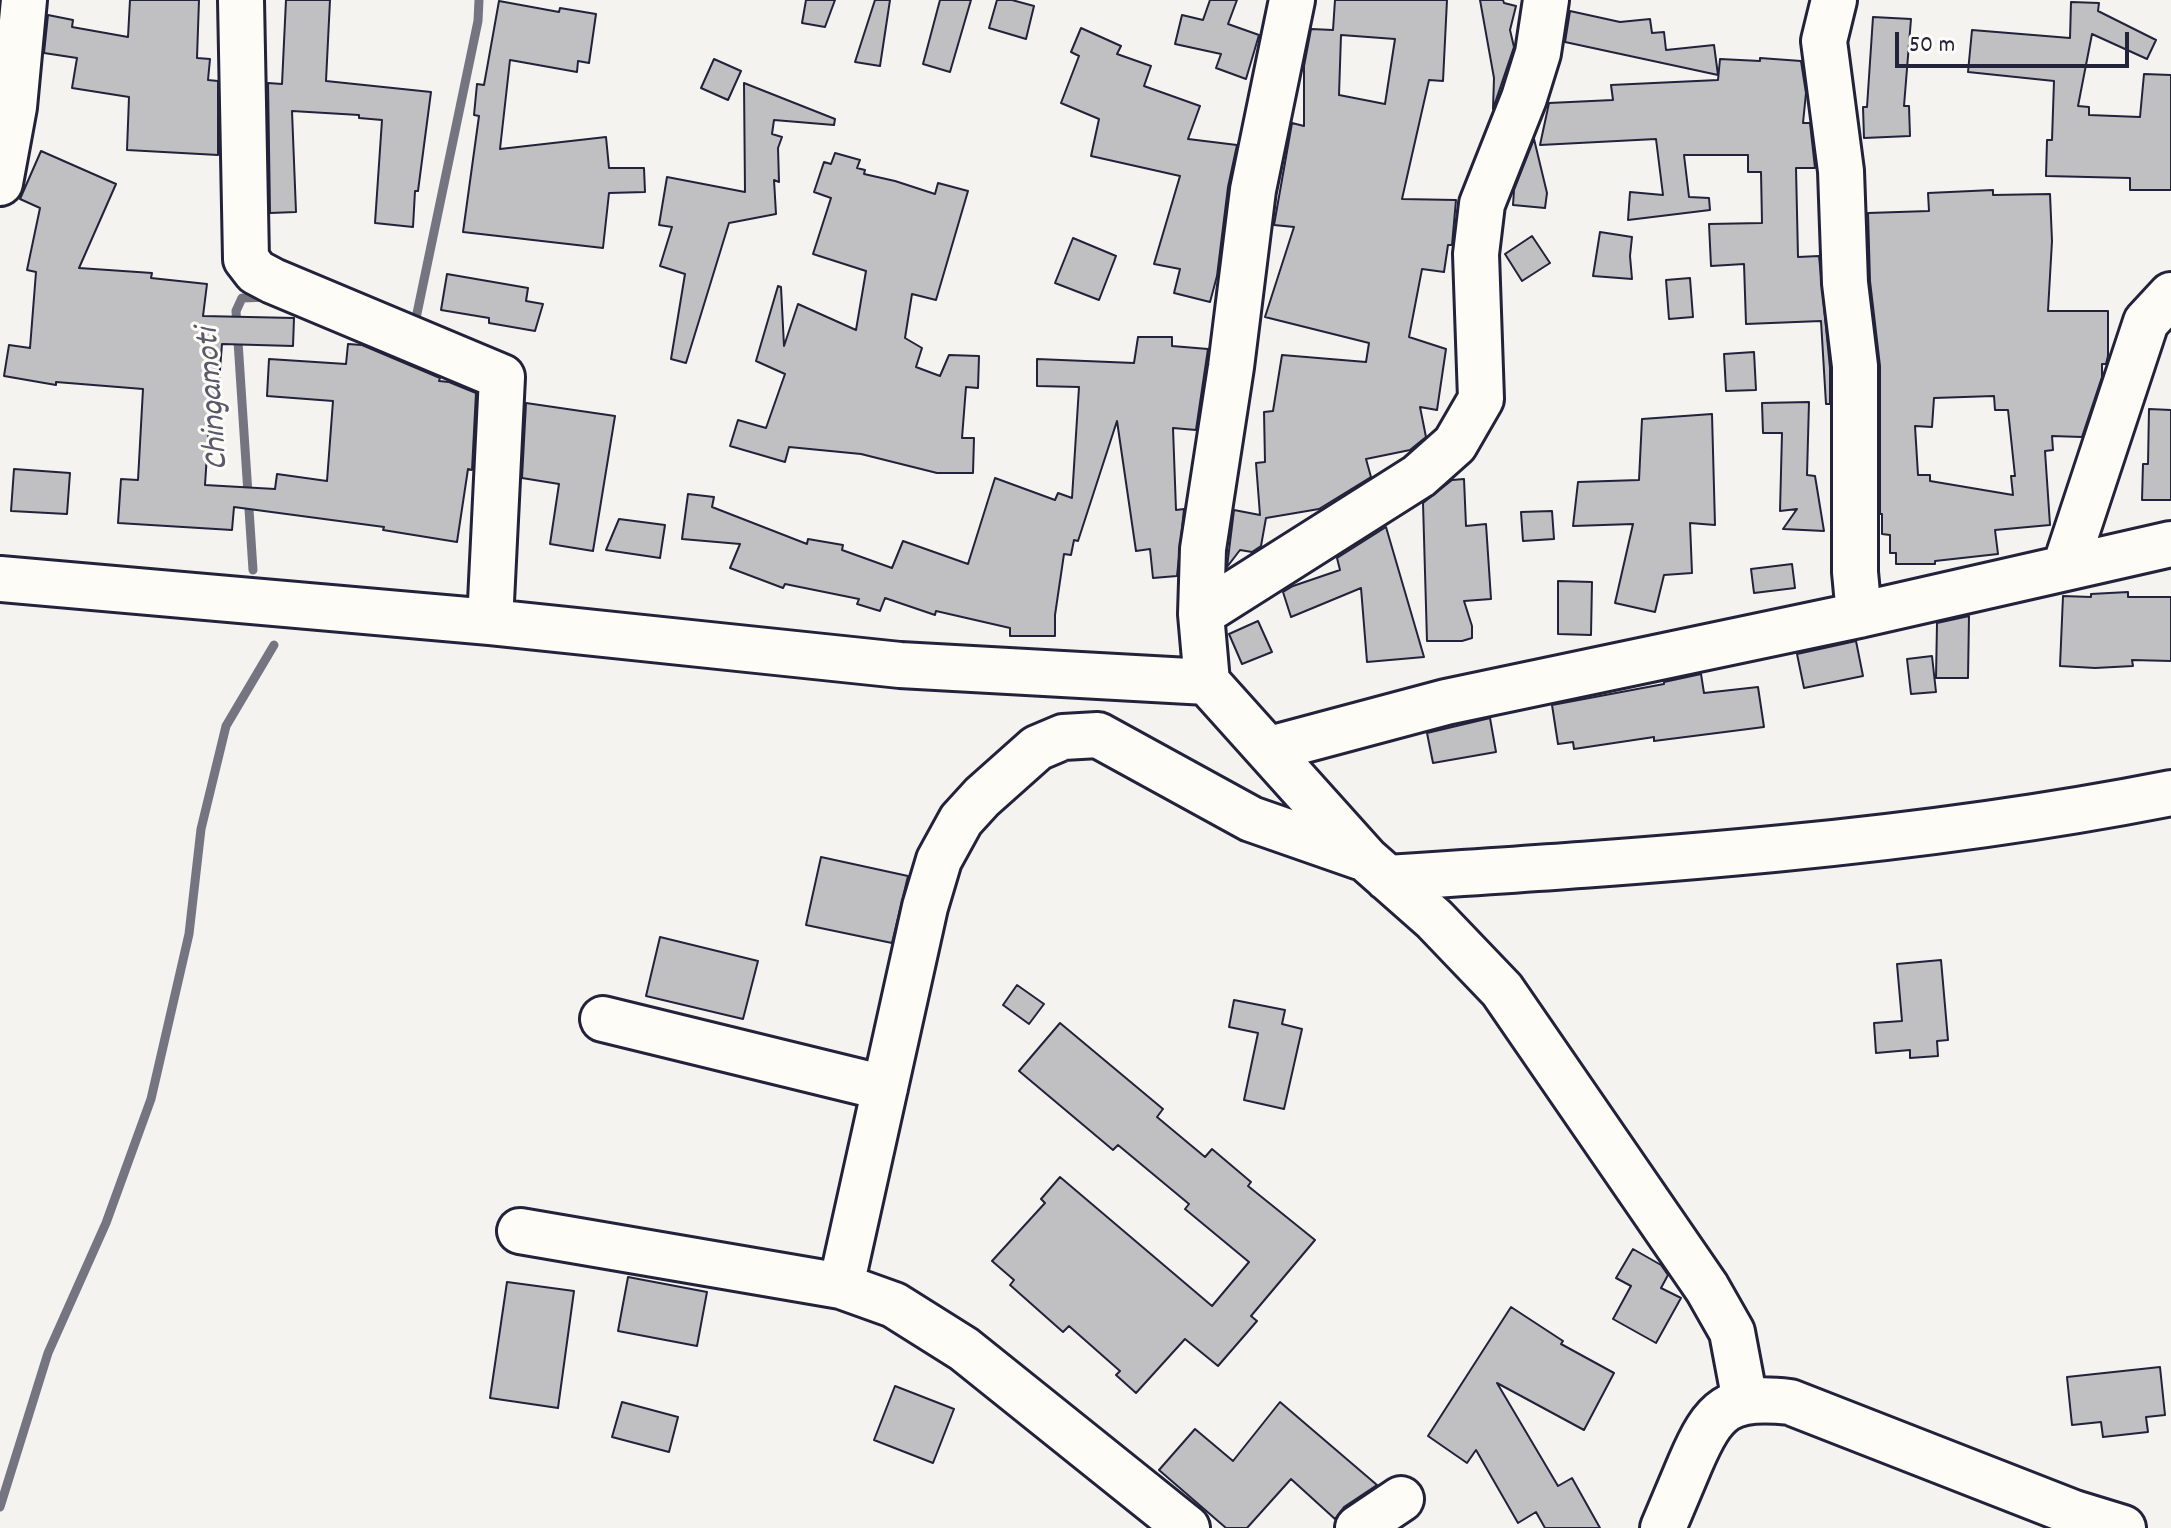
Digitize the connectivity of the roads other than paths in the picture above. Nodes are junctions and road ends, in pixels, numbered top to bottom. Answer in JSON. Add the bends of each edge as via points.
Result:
{"nodes":[{"id":1,"x":24,"y":0,"type":"edge"},
{"id":2,"x":241,"y":0,"type":"edge"},
{"id":3,"x":1292,"y":0,"type":"edge"},
{"id":4,"x":1546,"y":0,"type":"edge"},
{"id":5,"x":1834,"y":0,"type":"edge"},
{"id":6,"x":0,"y":183,"type":"edge"},
{"id":7,"x":2171,"y":295,"type":"edge"},
{"id":8,"x":2171,"y":544,"type":"edge"},
{"id":9,"x":2065,"y":567,"type":"junction"},
{"id":10,"x":0,"y":579,"type":"edge"},
{"id":11,"x":1201,"y":614,"type":"junction"},
{"id":12,"x":1859,"y":615,"type":"junction"},
{"id":13,"x":490,"y":622,"type":"junction"},
{"id":14,"x":1207,"y":682,"type":"junction"},
{"id":15,"x":1270,"y":749,"type":"junction"},
{"id":16,"x":2171,"y":793,"type":"edge"},
{"id":17,"x":1377,"y":868,"type":"junction"},
{"id":18,"x":603,"y":1019,"type":"dead end"},
{"id":19,"x":885,"y":1088,"type":"junction"},
{"id":20,"x":520,"y":1231,"type":"dead end"},
{"id":21,"x":841,"y":1286,"type":"junction"},
{"id":22,"x":1745,"y":1401,"type":"junction"},
{"id":23,"x":1401,"y":1499,"type":"dead end"},
{"id":24,"x":1187,"y":1528,"type":"edge"},
{"id":25,"x":1358,"y":1528,"type":"edge"},
{"id":26,"x":1663,"y":1528,"type":"edge"},
{"id":27,"x":2123,"y":1528,"type":"edge"}],
"edges":[{"from":1,"to":6,"type":"street"},
{"from":2,"to":13,"type":"street","via":[[246,259],[273,281],[502,377]]},
{"from":3,"to":11,"type":"street","via":[[1253,190],[1203,549]]},
{"from":4,"to":11,"type":"street","via":[[1534,68],[1482,204],[1476,254],[1481,399],[1471,420],[1455,444],[1419,476]]},
{"from":5,"to":12,"type":"street","via":[[1824,41],[1841,171],[1845,283],[1855,366]]},
{"from":7,"to":9,"type":"street","via":[[2146,322]]},
{"from":8,"to":9,"type":"street"},
{"from":9,"to":12,"type":"street"},
{"from":10,"to":13,"type":"street"},
{"from":11,"to":14,"type":"street"},
{"from":12,"to":15,"type":"street","via":[[1446,702]]},
{"from":13,"to":14,"type":"street","via":[[900,665]]},
{"from":14,"to":15,"type":"street"},
{"from":15,"to":17,"type":"street"},
{"from":16,"to":17,"type":"street","via":[[1880,839],[1653,861]]},
{"from":17,"to":19,"type":"street","via":[[1251,819],[1098,735],[1063,737],[1037,748],[961,820],[939,860]]},
{"from":17,"to":22,"type":"street","via":[[1502,990],[1588,1112],[1732,1332]]},
{"from":18,"to":19,"type":"street"},
{"from":19,"to":21,"type":"street"},
{"from":20,"to":21,"type":"street"},
{"from":21,"to":24,"type":"street","via":[[894,1305],[964,1349]]},
{"from":22,"to":26,"type":"street","via":[[1727,1407],[1710,1422]]},
{"from":22,"to":27,"type":"street","via":[[1790,1402]]},
{"from":23,"to":25,"type":"street"}]}
